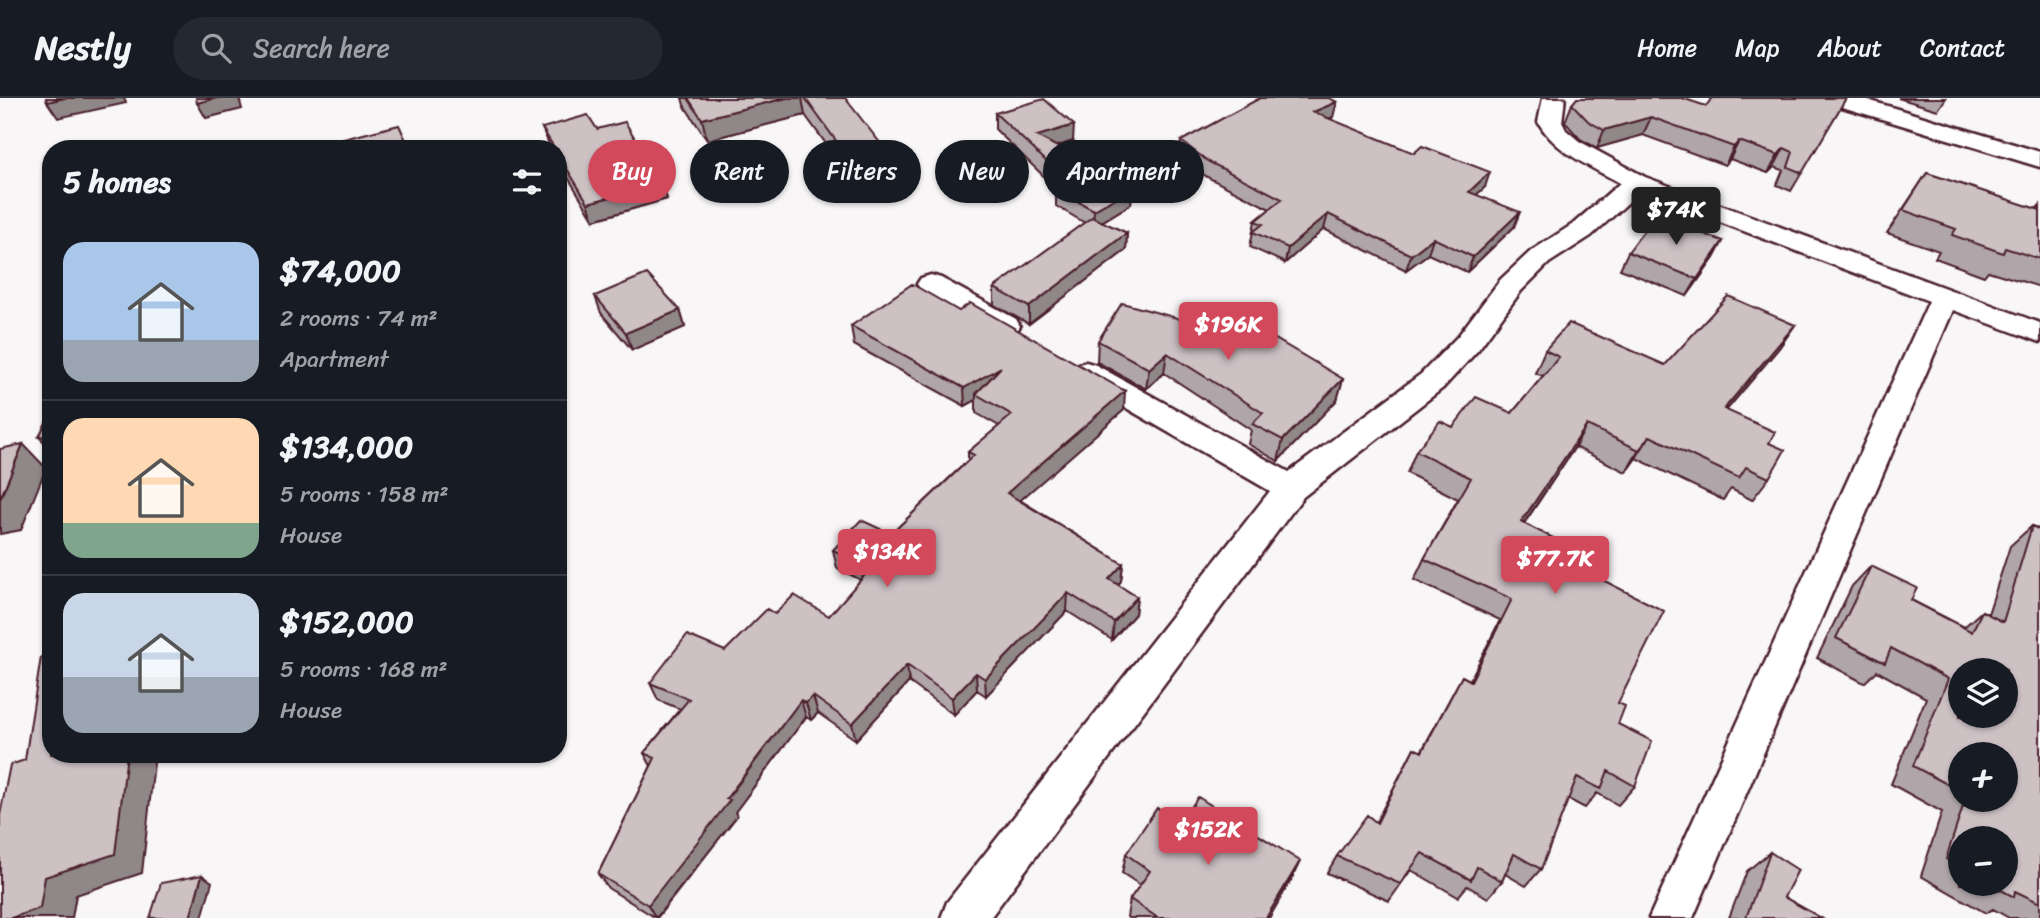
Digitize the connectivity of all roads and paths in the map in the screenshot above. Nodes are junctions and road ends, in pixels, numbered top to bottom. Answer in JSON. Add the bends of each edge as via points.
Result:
{"nodes":[{"id":1,"x":1554,"y":98,"type":"edge"},
{"id":2,"x":1837,"y":98,"type":"edge"},
{"id":3,"x":2040,"y":160,"type":"edge"},
{"id":4,"x":1636,"y":183,"type":"junction"},
{"id":5,"x":932,"y":284,"type":"dead end"},
{"id":6,"x":1944,"y":299,"type":"junction"},
{"id":7,"x":2040,"y":333,"type":"edge"},
{"id":8,"x":1027,"y":338,"type":"edge"},
{"id":9,"x":1063,"y":359,"type":"edge"},
{"id":10,"x":1291,"y":488,"type":"junction"},
{"id":11,"x":963,"y":918,"type":"edge"},
{"id":12,"x":1671,"y":918,"type":"edge"}],
"edges":[{"from":1,"to":4,"type":"street","via":[[1550,122],[1557,134]]},
{"from":2,"to":3,"type":"street"},
{"from":4,"to":6,"type":"street"},
{"from":4,"to":10,"type":"street","via":[[1511,285],[1468,343],[1432,381]]},
{"from":5,"to":8,"type":"street"},
{"from":6,"to":7,"type":"street"},
{"from":6,"to":12,"type":"street"},
{"from":9,"to":10,"type":"street"},
{"from":10,"to":11,"type":"street"}]}
